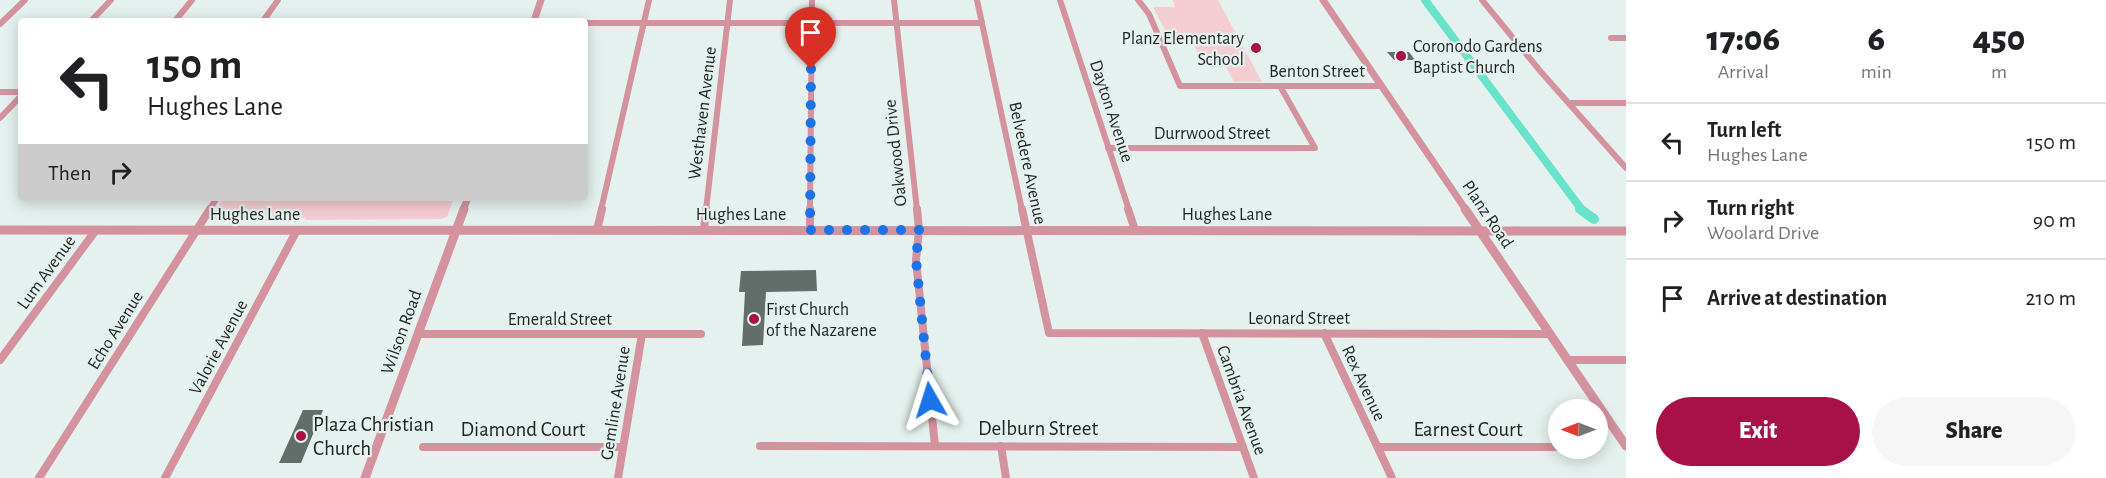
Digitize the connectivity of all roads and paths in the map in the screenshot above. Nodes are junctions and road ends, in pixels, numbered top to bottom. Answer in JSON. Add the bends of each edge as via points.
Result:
{"nodes":[{"id":1,"x":25,"y":0,"type":"edge"},
{"id":2,"x":111,"y":0,"type":"edge"},
{"id":3,"x":192,"y":0,"type":"edge"},
{"id":4,"x":278,"y":0,"type":"edge"},
{"id":5,"x":541,"y":0,"type":"edge"},
{"id":6,"x":649,"y":0,"type":"edge"},
{"id":7,"x":730,"y":0,"type":"edge"},
{"id":8,"x":812,"y":0,"type":"edge"},
{"id":9,"x":894,"y":0,"type":"edge"},
{"id":10,"x":977,"y":0,"type":"edge"},
{"id":11,"x":1060,"y":0,"type":"edge"},
{"id":12,"x":1138,"y":0,"type":"edge"},
{"id":13,"x":1323,"y":0,"type":"edge"},
{"id":14,"x":1482,"y":0,"type":"edge"},
{"id":15,"x":94,"y":18,"type":"edge"},
{"id":16,"x":177,"y":18,"type":"edge"},
{"id":17,"x":265,"y":18,"type":"edge"},
{"id":18,"x":535,"y":18,"type":"edge"},
{"id":19,"x":588,"y":22,"type":"edge"},
{"id":20,"x":644,"y":23,"type":"junction"},
{"id":21,"x":728,"y":23,"type":"junction"},
{"id":22,"x":811,"y":23,"type":"junction"},
{"id":23,"x":897,"y":23,"type":"junction"},
{"id":24,"x":982,"y":23,"type":"junction"},
{"id":25,"x":0,"y":24,"type":"edge"},
{"id":26,"x":1611,"y":38,"type":"dead end"},
{"id":27,"x":1626,"y":38,"type":"edge"},
{"id":28,"x":1280,"y":86,"type":"junction"},
{"id":29,"x":1381,"y":86,"type":"junction"},
{"id":30,"x":0,"y":92,"type":"edge"},
{"id":31,"x":18,"y":94,"type":"edge"},
{"id":32,"x":18,"y":97,"type":"edge"},
{"id":33,"x":1569,"y":103,"type":"junction"},
{"id":34,"x":1626,"y":103,"type":"edge"},
{"id":35,"x":0,"y":118,"type":"edge"},
{"id":36,"x":1108,"y":148,"type":"junction"},
{"id":37,"x":1626,"y":168,"type":"edge"},
{"id":38,"x":214,"y":201,"type":"edge"},
{"id":39,"x":467,"y":201,"type":"edge"},
{"id":40,"x":0,"y":230,"type":"edge"},
{"id":41,"x":96,"y":230,"type":"junction"},
{"id":42,"x":196,"y":230,"type":"junction"},
{"id":43,"x":297,"y":230,"type":"junction"},
{"id":44,"x":457,"y":230,"type":"junction"},
{"id":45,"x":597,"y":230,"type":"junction"},
{"id":46,"x":704,"y":230,"type":"junction"},
{"id":47,"x":810,"y":230,"type":"junction"},
{"id":48,"x":919,"y":230,"type":"junction"},
{"id":49,"x":1027,"y":230,"type":"junction"},
{"id":50,"x":1135,"y":230,"type":"junction"},
{"id":51,"x":1479,"y":231,"type":"junction"},
{"id":52,"x":1626,"y":231,"type":"edge"},
{"id":53,"x":418,"y":333,"type":"junction"},
{"id":54,"x":1049,"y":333,"type":"joint"},
{"id":55,"x":1202,"y":333,"type":"junction"},
{"id":56,"x":1324,"y":333,"type":"junction"},
{"id":57,"x":642,"y":334,"type":"junction"},
{"id":58,"x":701,"y":334,"type":"dead end"},
{"id":59,"x":1550,"y":334,"type":"junction"},
{"id":60,"x":0,"y":360,"type":"edge"},
{"id":61,"x":1567,"y":360,"type":"junction"},
{"id":62,"x":1626,"y":360,"type":"edge"},
{"id":63,"x":760,"y":446,"type":"dead end"},
{"id":64,"x":935,"y":446,"type":"junction"},
{"id":65,"x":1001,"y":446,"type":"junction"},
{"id":66,"x":1626,"y":446,"type":"edge"},
{"id":67,"x":423,"y":447,"type":"dead end"},
{"id":68,"x":623,"y":447,"type":"junction"},
{"id":69,"x":1243,"y":447,"type":"junction"},
{"id":70,"x":1378,"y":447,"type":"junction"},
{"id":71,"x":1548,"y":447,"type":"edge"},
{"id":72,"x":39,"y":478,"type":"edge"},
{"id":73,"x":165,"y":478,"type":"edge"},
{"id":74,"x":366,"y":478,"type":"edge"},
{"id":75,"x":618,"y":478,"type":"edge"},
{"id":76,"x":1006,"y":478,"type":"edge"},
{"id":77,"x":1254,"y":478,"type":"edge"},
{"id":78,"x":1392,"y":478,"type":"edge"}],
"edges":[{"from":1,"to":25,"type":"street"},
{"from":2,"to":15,"type":"street"},
{"from":3,"to":16,"type":"street"},
{"from":4,"to":17,"type":"street"},
{"from":5,"to":18,"type":"street"},
{"from":6,"to":20,"type":"street"},
{"from":7,"to":21,"type":"street","name":"Westhaven Avenue"},
{"from":8,"to":22,"type":"street"},
{"from":9,"to":23,"type":"street","name":"Oakwood Drive"},
{"from":10,"to":24,"type":"street","name":"Belvedere Avenue"},
{"from":11,"to":36,"type":"street","name":"Dayton Avenue"},
{"from":12,"to":28,"type":"street","name":"Benton Street","via":[[1149,14],[1180,86]]},
{"from":13,"to":29,"type":"street","name":"Planz Road"},
{"from":14,"to":33,"type":"street"},
{"from":19,"to":20,"type":"street"},
{"from":20,"to":21,"type":"street"},
{"from":20,"to":45,"type":"street"},
{"from":21,"to":22,"type":"street"},
{"from":21,"to":46,"type":"street","name":"Westhaven Avenue"},
{"from":22,"to":23,"type":"street"},
{"from":22,"to":47,"type":"street"},
{"from":23,"to":24,"type":"street"},
{"from":23,"to":48,"type":"street","name":"Oakwood Drive"},
{"from":24,"to":49,"type":"street","name":"Belvedere Avenue"},
{"from":26,"to":27,"type":"street"},
{"from":28,"to":29,"type":"street","name":"Benton Street"},
{"from":28,"to":36,"type":"street","name":"Durrwood Street","via":[[1315,148]]},
{"from":29,"to":51,"type":"street","name":"Planz Road"},
{"from":30,"to":31,"type":"street"},
{"from":32,"to":35,"type":"street"},
{"from":33,"to":34,"type":"street"},
{"from":33,"to":37,"type":"street"},
{"from":36,"to":50,"type":"street","name":"Dayton Avenue"},
{"from":38,"to":42,"type":"street","name":"Echo Avenue"},
{"from":39,"to":44,"type":"street","name":"Wilson Road"},
{"from":40,"to":41,"type":"street","name":"Hughes Lane"},
{"from":41,"to":42,"type":"street","name":"Hughes Lane"},
{"from":41,"to":60,"type":"street","name":"Lum Avenue"},
{"from":42,"to":43,"type":"street","name":"Hughes Lane"},
{"from":42,"to":72,"type":"street","name":"Echo Avenue"},
{"from":43,"to":44,"type":"street","name":"Hughes Lane"},
{"from":43,"to":73,"type":"street","name":"Valorie Avenue"},
{"from":44,"to":45,"type":"street","name":"Hughes Lane"},
{"from":44,"to":53,"type":"street","name":"Wilson Road"},
{"from":45,"to":46,"type":"street","name":"Hughes Lane"},
{"from":46,"to":47,"type":"street","name":"Hughes Lane"},
{"from":47,"to":48,"type":"street","name":"Hughes Lane"},
{"from":48,"to":49,"type":"street","name":"Hughes Lane"},
{"from":48,"to":64,"type":"street","name":"Oakwood Drive","via":[[916,260]]},
{"from":49,"to":50,"type":"street","name":"Hughes Lane"},
{"from":49,"to":54,"type":"street","name":"Belvedere Avenue"},
{"from":50,"to":51,"type":"street","name":"Hughes Lane"},
{"from":51,"to":52,"type":"street","name":"Hughes Lane"},
{"from":51,"to":59,"type":"street","name":"Planz Road"},
{"from":53,"to":57,"type":"street","name":"Emerald Street"},
{"from":53,"to":74,"type":"street","name":"Wilson Road"},
{"from":54,"to":55,"type":"street","name":"Leonard Street"},
{"from":55,"to":56,"type":"street","name":"Leonard Street"},
{"from":55,"to":69,"type":"street","name":"Cambria Avenue"},
{"from":56,"to":59,"type":"street","name":"Leonard Street"},
{"from":56,"to":70,"type":"street","name":"Rex Avenue"},
{"from":57,"to":58,"type":"street","name":"Emerald Street"},
{"from":57,"to":68,"type":"street","name":"Gemline Avenue"},
{"from":59,"to":61,"type":"street","name":"Planz Road"},
{"from":61,"to":62,"type":"street"},
{"from":61,"to":66,"type":"street","name":"Planz Road"},
{"from":63,"to":64,"type":"street","name":"Delburn Street"},
{"from":64,"to":65,"type":"street","name":"Delburn Street"},
{"from":65,"to":69,"type":"street","name":"Delburn Street"},
{"from":65,"to":76,"type":"street"},
{"from":67,"to":68,"type":"street","name":"Diamond Court"},
{"from":68,"to":75,"type":"street","name":"Gemline Avenue"},
{"from":69,"to":77,"type":"street","name":"Cambria Avenue"},
{"from":70,"to":71,"type":"street","name":"Earnest Court"},
{"from":70,"to":78,"type":"street","name":"Rex Avenue"}]}
